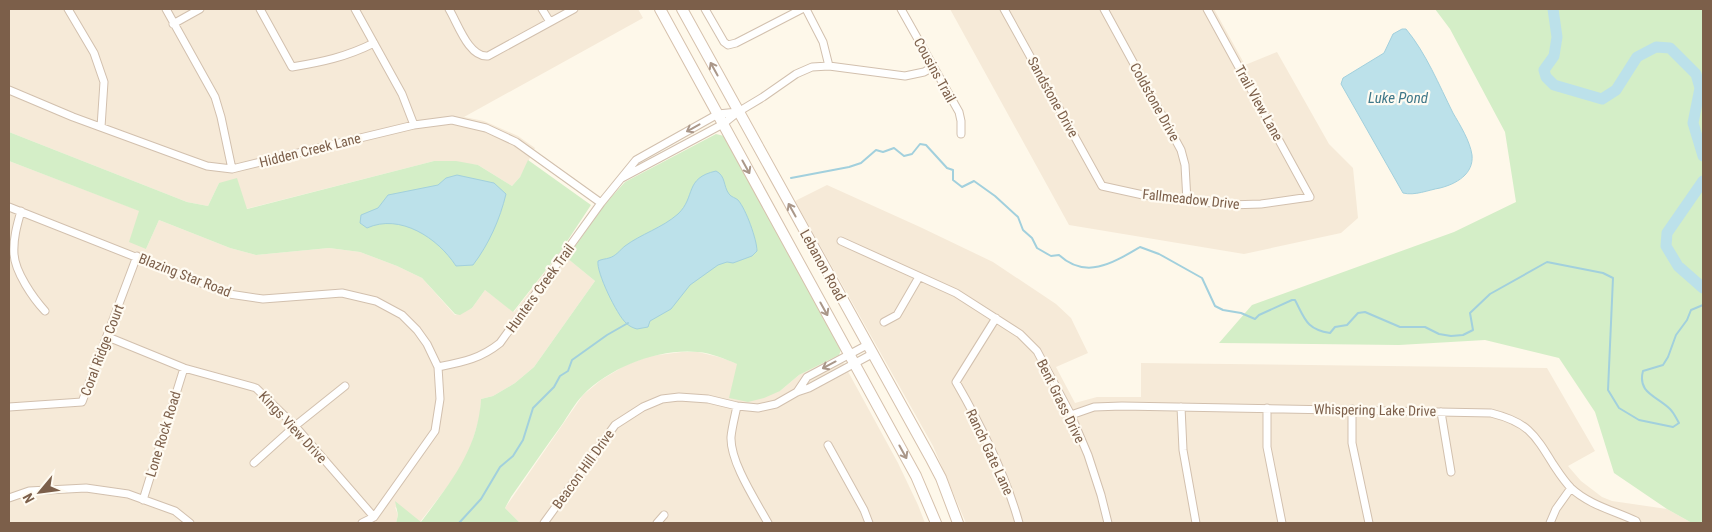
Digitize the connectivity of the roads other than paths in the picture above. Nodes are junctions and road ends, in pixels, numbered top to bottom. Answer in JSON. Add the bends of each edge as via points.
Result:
{"nodes":[{"id":1,"x":68,"y":9,"type":"edge"},
{"id":2,"x":166,"y":9,"type":"edge"},
{"id":3,"x":200,"y":9,"type":"edge"},
{"id":4,"x":260,"y":9,"type":"edge"},
{"id":5,"x":355,"y":9,"type":"edge"},
{"id":6,"x":449,"y":9,"type":"edge"},
{"id":7,"x":542,"y":9,"type":"edge"},
{"id":8,"x":574,"y":9,"type":"edge"},
{"id":9,"x":660,"y":9,"type":"edge"},
{"id":10,"x":682,"y":9,"type":"edge"},
{"id":11,"x":705,"y":9,"type":"edge"},
{"id":12,"x":802,"y":9,"type":"edge"},
{"id":13,"x":806,"y":9,"type":"edge"},
{"id":14,"x":901,"y":9,"type":"edge"},
{"id":15,"x":1004,"y":9,"type":"edge"},
{"id":16,"x":1104,"y":9,"type":"edge"},
{"id":17,"x":1207,"y":9,"type":"edge"},
{"id":18,"x":550,"y":22,"type":"junction"},
{"id":19,"x":173,"y":24,"type":"junction"},
{"id":20,"x":374,"y":43,"type":"junction"},
{"id":21,"x":829,"y":66,"type":"junction"},
{"id":22,"x":933,"y":68,"type":"junction"},
{"id":23,"x":9,"y":90,"type":"edge"},
{"id":24,"x":738,"y":112,"type":"junction"},
{"id":25,"x":720,"y":119,"type":"junction"},
{"id":26,"x":414,"y":125,"type":"junction"},
{"id":27,"x":101,"y":127,"type":"junction"},
{"id":28,"x":961,"y":134,"type":"dead end"},
{"id":29,"x":232,"y":169,"type":"junction"},
{"id":30,"x":620,"y":179,"type":"junction"},
{"id":31,"x":1102,"y":186,"type":"joint"},
{"id":32,"x":1310,"y":197,"type":"joint"},
{"id":33,"x":1187,"y":201,"type":"junction"},
{"id":34,"x":601,"y":203,"type":"junction"},
{"id":35,"x":9,"y":207,"type":"edge"},
{"id":36,"x":21,"y":211,"type":"junction"},
{"id":37,"x":841,"y":241,"type":"dead end"},
{"id":38,"x":137,"y":256,"type":"junction"},
{"id":39,"x":919,"y":277,"type":"junction"},
{"id":40,"x":45,"y":312,"type":"dead end"},
{"id":41,"x":996,"y":318,"type":"junction"},
{"id":42,"x":884,"y":322,"type":"dead end"},
{"id":43,"x":108,"y":337,"type":"junction"},
{"id":44,"x":869,"y":349,"type":"junction"},
{"id":45,"x":851,"y":359,"type":"junction"},
{"id":46,"x":438,"y":367,"type":"junction"},
{"id":47,"x":184,"y":368,"type":"junction"},
{"id":48,"x":345,"y":386,"type":"dead end"},
{"id":49,"x":797,"y":392,"type":"junction"},
{"id":50,"x":737,"y":406,"type":"junction"},
{"id":51,"x":9,"y":407,"type":"edge"},
{"id":52,"x":1181,"y":407,"type":"junction"},
{"id":53,"x":1267,"y":408,"type":"junction"},
{"id":54,"x":1352,"y":409,"type":"junction"},
{"id":55,"x":1441,"y":412,"type":"junction"},
{"id":56,"x":1071,"y":415,"type":"junction"},
{"id":57,"x":295,"y":426,"type":"junction"},
{"id":58,"x":828,"y":445,"type":"dead end"},
{"id":59,"x":254,"y":463,"type":"dead end"},
{"id":60,"x":1451,"y":472,"type":"dead end"},
{"id":61,"x":1571,"y":488,"type":"junction"},
{"id":62,"x":9,"y":498,"type":"edge"},
{"id":63,"x":143,"y":500,"type":"junction"},
{"id":64,"x":664,"y":515,"type":"dead end"},
{"id":65,"x":374,"y":517,"type":"junction"},
{"id":66,"x":190,"y":523,"type":"edge"},
{"id":67,"x":362,"y":523,"type":"edge"},
{"id":68,"x":544,"y":523,"type":"edge"},
{"id":69,"x":657,"y":523,"type":"edge"},
{"id":70,"x":768,"y":523,"type":"edge"},
{"id":71,"x":869,"y":523,"type":"edge"},
{"id":72,"x":936,"y":523,"type":"edge"},
{"id":73,"x":958,"y":523,"type":"edge"},
{"id":74,"x":1019,"y":523,"type":"edge"},
{"id":75,"x":1108,"y":523,"type":"edge"},
{"id":76,"x":1196,"y":523,"type":"edge"},
{"id":77,"x":1282,"y":523,"type":"edge"},
{"id":78,"x":1369,"y":523,"type":"edge"},
{"id":79,"x":1550,"y":523,"type":"edge"},
{"id":80,"x":1637,"y":523,"type":"edge"}],
"edges":[{"from":1,"to":27,"type":"street","via":[[94,53],[104,82]]},
{"from":2,"to":19,"type":"street"},
{"from":3,"to":19,"type":"street"},
{"from":4,"to":20,"type":"street","via":[[292,67],[334,60]]},
{"from":5,"to":20,"type":"street"},
{"from":6,"to":18,"type":"street","via":[[472,50],[482,57]]},
{"from":7,"to":18,"type":"street"},
{"from":8,"to":18,"type":"street"},
{"from":9,"to":25,"type":"main road","name":"Lebanon Road"},
{"from":24,"to":10,"type":"main road","name":"Lebanon Road","one_way":true},
{"from":11,"to":12,"type":"street","via":[[728,44],[736,43]]},
{"from":13,"to":21,"type":"street","via":[[823,42]]},
{"from":14,"to":22,"type":"street","name":"Cousins Trail"},
{"from":15,"to":31,"type":"street","name":"Sandstone Drive"},
{"from":16,"to":33,"type":"street","name":"Coldstone Drive","via":[[1181,150],[1186,165]]},
{"from":17,"to":32,"type":"street","name":"Trail View Lane"},
{"from":19,"to":29,"type":"street","via":[[215,97]]},
{"from":20,"to":26,"type":"street","via":[[402,94]]},
{"from":21,"to":22,"type":"street","name":"Hunters Creek Trail","via":[[905,76]]},
{"from":21,"to":24,"type":"street","name":"Hunters Creek Trail","via":[[804,70]]},
{"from":22,"to":28,"type":"street","name":"Cousins Trail","via":[[959,112]]},
{"from":23,"to":27,"type":"street","name":"Hidden Creek Lane"},
{"from":24,"to":25,"type":"street","name":"Hunters Creek Trail"},
{"from":44,"to":24,"type":"main road","name":"Lebanon Road","one_way":true},
{"from":25,"to":30,"type":"street","name":"Hunters Creek Trail"},
{"from":25,"to":30,"type":"street","name":"Hunters Creek Trail","one_way":true,"via":[[636,160]]},
{"from":25,"to":45,"type":"main road","name":"Lebanon Road","one_way":true},
{"from":26,"to":29,"type":"street","name":"Hidden Creek Lane"},
{"from":26,"to":34,"type":"street","name":"Hidden Creek Lane","via":[[452,120],[486,128],[516,142]]},
{"from":27,"to":29,"type":"street","name":"Hidden Creek Lane","via":[[207,166]]},
{"from":30,"to":34,"type":"street","name":"Hunters Creek Trail"},
{"from":31,"to":33,"type":"street","name":"Fallmeadow Drive"},
{"from":32,"to":33,"type":"street","name":"Fallmeadow Drive","via":[[1261,204]]},
{"from":34,"to":46,"type":"street","name":"Hunters Creek Trail","via":[[500,343],[470,360]]},
{"from":35,"to":36,"type":"street","name":"Blazing Star Road"},
{"from":36,"to":38,"type":"street","name":"Blazing Star Road"},
{"from":36,"to":40,"type":"street","via":[[15,232],[14,255],[21,275]]},
{"from":37,"to":39,"type":"street","name":"Bent Grass Drive"},
{"from":38,"to":43,"type":"street","name":"Coral Ridge Court"},
{"from":38,"to":46,"type":"street","name":"Blazing Star Road","via":[[229,294],[263,299],[342,293],[376,301],[402,315],[417,330]]},
{"from":39,"to":41,"type":"street","name":"Bent Grass Drive","via":[[956,293]]},
{"from":39,"to":42,"type":"street","via":[[897,315]]},
{"from":41,"to":56,"type":"street","name":"Bent Grass Drive","via":[[1020,334],[1036,351]]},
{"from":41,"to":74,"type":"street","name":"Ranch Gate Lane","via":[[956,382],[994,453]]},
{"from":43,"to":47,"type":"street","name":"Kings View Drive"},
{"from":43,"to":51,"type":"street","name":"Coral Ridge Court","via":[[82,402]]},
{"from":44,"to":45,"type":"street","name":"Beacon Hill Drive"},
{"from":44,"to":45,"type":"street","name":"Beacon Hill Drive"},
{"from":44,"to":73,"type":"main road","name":"Lebanon Road","via":[[941,478]]},
{"from":45,"to":49,"type":"street","name":"Beacon Hill Drive","via":[[809,388]]},
{"from":45,"to":49,"type":"street","name":"Beacon Hill Drive","one_way":true,"via":[[807,377]]},
{"from":45,"to":72,"type":"main road","name":"Lebanon Road","one_way":true,"via":[[916,476]]},
{"from":46,"to":65,"type":"street","name":"Blazing Star Road","via":[[440,399],[435,431]]},
{"from":47,"to":57,"type":"street","name":"Kings View Drive","via":[[256,388]]},
{"from":47,"to":63,"type":"street","name":"Lone Rock Road"},
{"from":48,"to":57,"type":"street"},
{"from":49,"to":50,"type":"street","name":"Beacon Hill Drive","via":[[776,404],[758,408]]},
{"from":50,"to":68,"type":"street","name":"Beacon Hill Drive","via":[[708,399],[662,398],[626,417],[615,425]]},
{"from":50,"to":70,"type":"street","via":[[731,438],[733,452],[738,468]]},
{"from":52,"to":53,"type":"street","name":"Whispering Lake Drive"},
{"from":52,"to":56,"type":"street","name":"Whispering Lake Drive","via":[[1094,407]]},
{"from":52,"to":76,"type":"street","via":[[1183,450]]},
{"from":53,"to":54,"type":"street","name":"Whispering Lake Drive"},
{"from":53,"to":77,"type":"street","via":[[1267,448]]},
{"from":54,"to":55,"type":"street","name":"Whispering Lake Drive"},
{"from":54,"to":78,"type":"street","via":[[1352,443]]},
{"from":55,"to":60,"type":"street"},
{"from":55,"to":61,"type":"street","name":"Whispering Lake Drive","via":[[1491,413],[1519,423],[1534,434]]},
{"from":56,"to":75,"type":"street","name":"Bent Grass Drive","via":[[1094,473]]},
{"from":57,"to":59,"type":"street"},
{"from":57,"to":65,"type":"street","name":"Kings View Drive"},
{"from":58,"to":71,"type":"street"},
{"from":61,"to":79,"type":"street"},
{"from":61,"to":80,"type":"street","name":"Whispering Lake Drive","via":[[1587,500]]},
{"from":62,"to":63,"type":"street","via":[[29,491],[86,488],[128,494]]},
{"from":63,"to":66,"type":"street","via":[[175,511]]},
{"from":64,"to":69,"type":"street"},
{"from":65,"to":67,"type":"street"}]}
